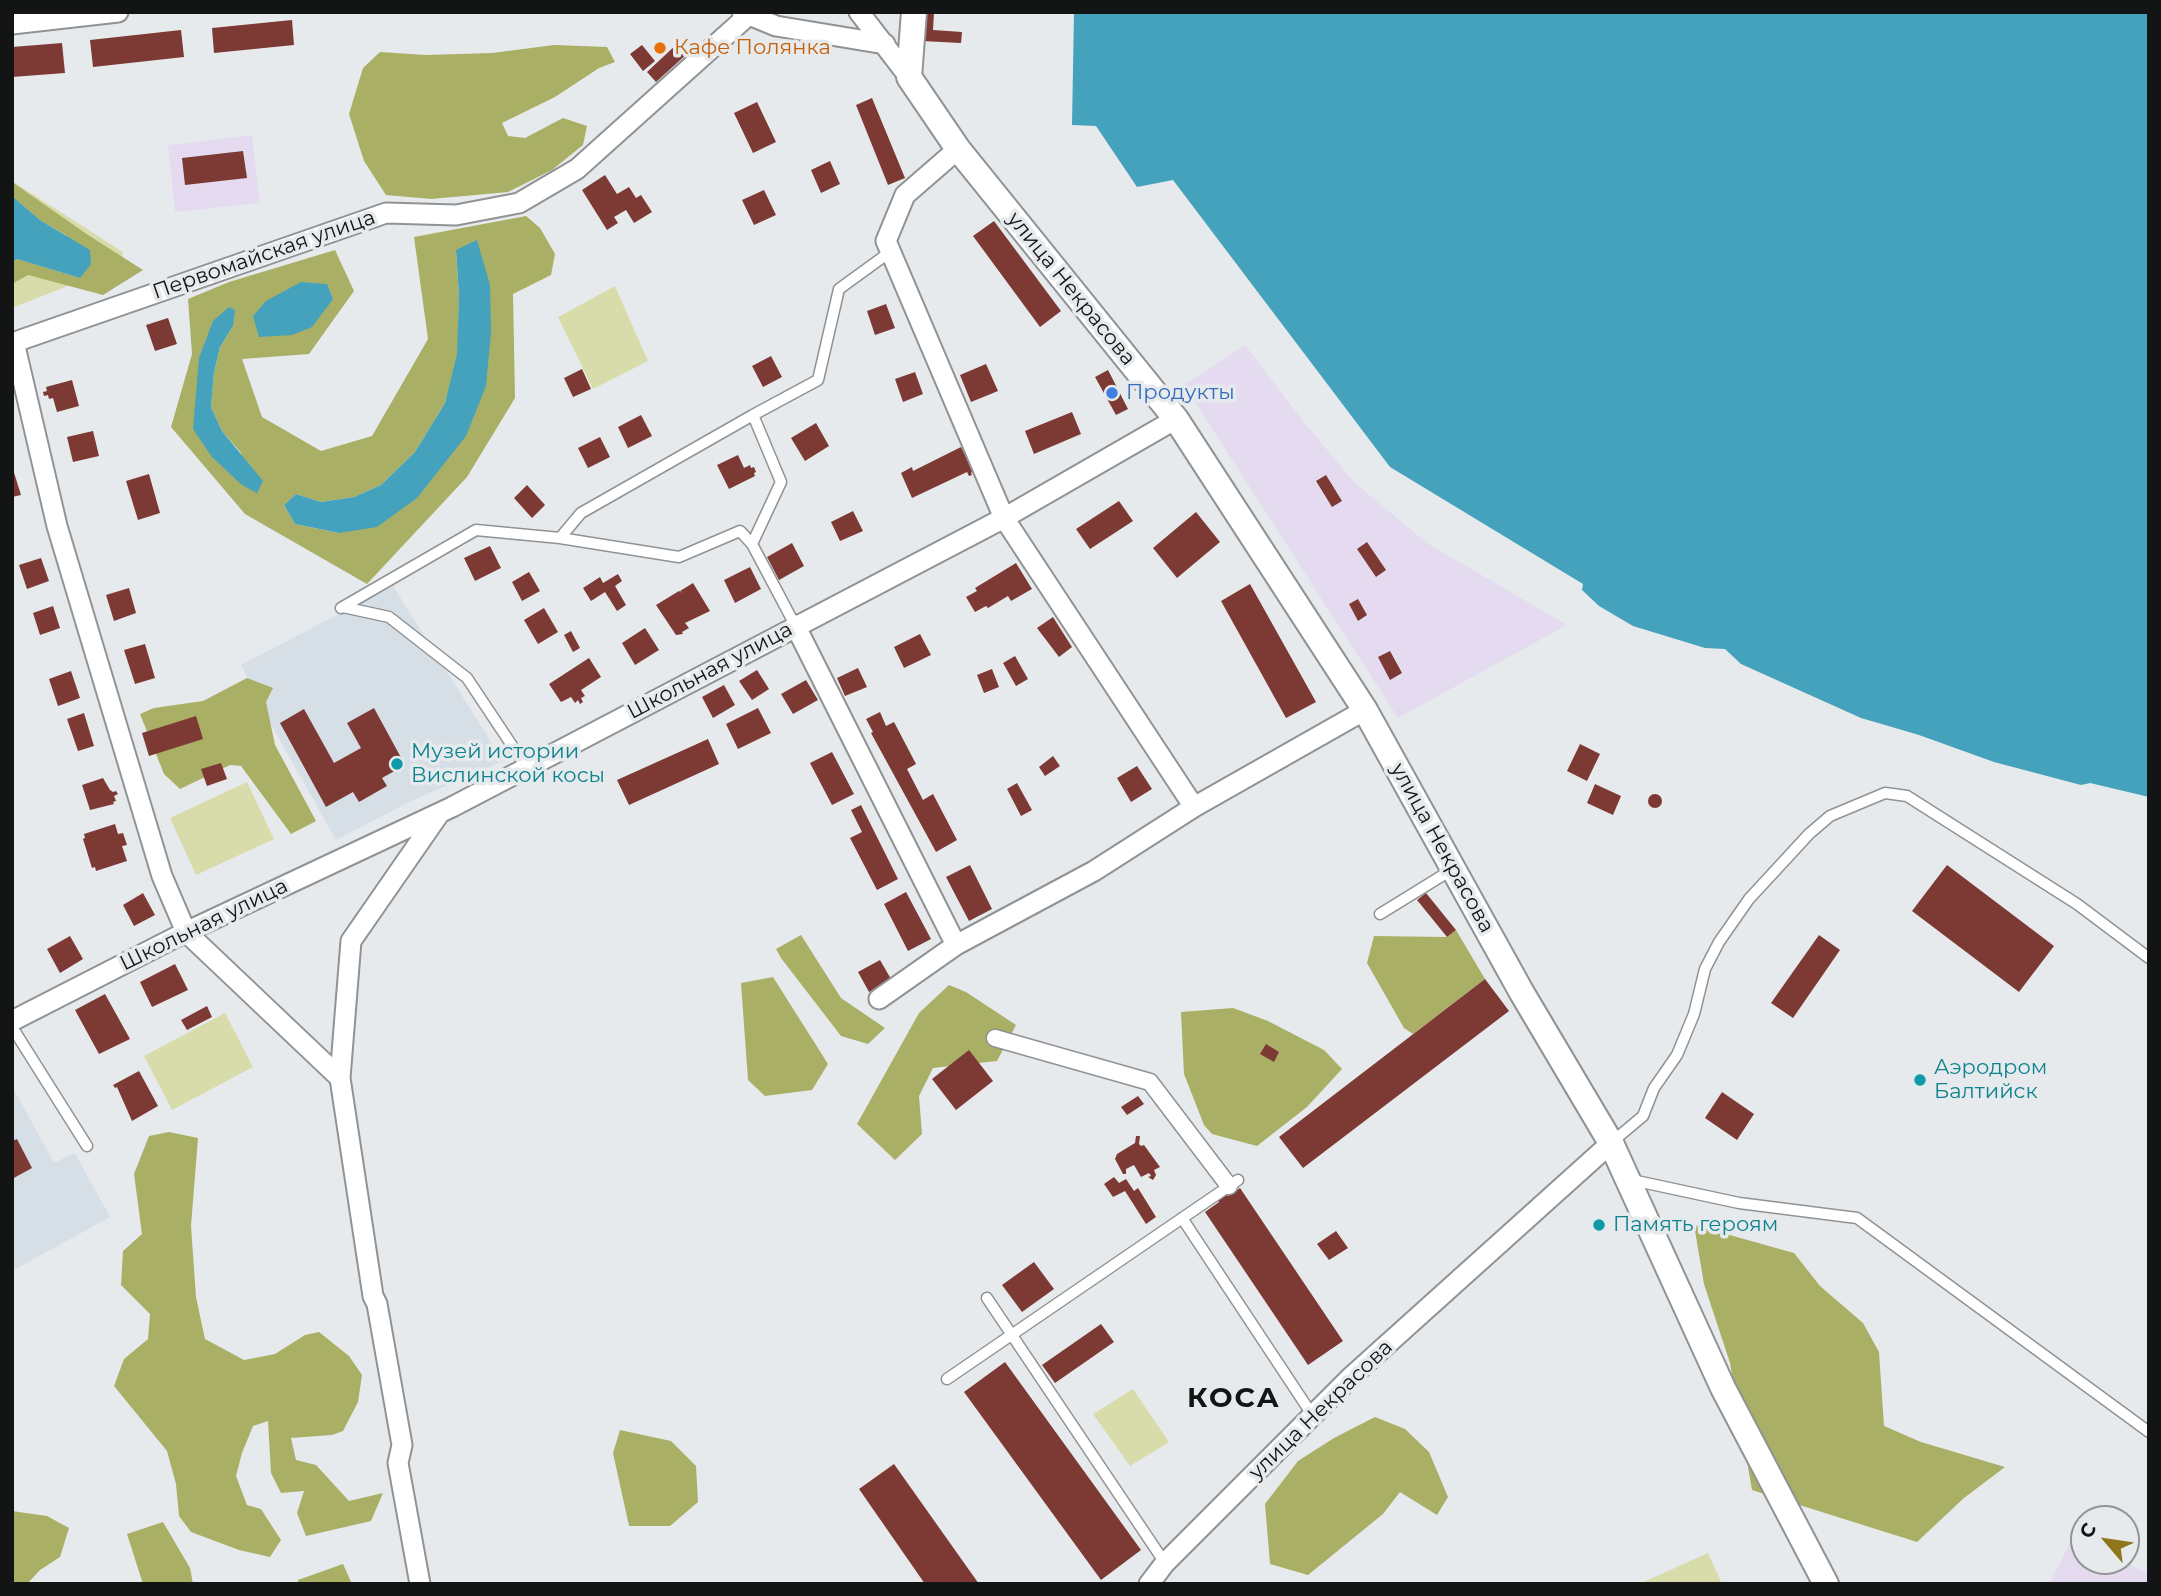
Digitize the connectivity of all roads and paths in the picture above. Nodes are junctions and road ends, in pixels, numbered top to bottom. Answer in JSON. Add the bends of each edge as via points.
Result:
{"nodes":[{"id":1,"x":118,"y":12,"type":"edge"},
{"id":2,"x":859,"y":12,"type":"edge"},
{"id":3,"x":914,"y":12,"type":"edge"},
{"id":4,"x":747,"y":14,"type":"edge"},
{"id":5,"x":12,"y":24,"type":"edge"},
{"id":6,"x":885,"y":44,"type":"junction"},
{"id":7,"x":909,"y":77,"type":"junction"},
{"id":8,"x":958,"y":149,"type":"junction"},
{"id":9,"x":890,"y":252,"type":"junction"},
{"id":10,"x":13,"y":343,"type":"edge"},
{"id":11,"x":753,"y":415,"type":"junction"},
{"id":12,"x":1176,"y":419,"type":"junction"},
{"id":13,"x":1004,"y":518,"type":"junction"},
{"id":14,"x":560,"y":538,"type":"junction"},
{"id":15,"x":752,"y":544,"type":"junction"},
{"id":16,"x":795,"y":625,"type":"junction"},
{"id":17,"x":1365,"y":710,"type":"junction"},
{"id":18,"x":527,"y":768,"type":"junction"},
{"id":19,"x":1194,"y":807,"type":"junction"},
{"id":20,"x":440,"y":813,"type":"junction"},
{"id":21,"x":1453,"y":869,"type":"junction"},
{"id":22,"x":1380,"y":914,"type":"dead end"},
{"id":23,"x":186,"y":932,"type":"junction"},
{"id":24,"x":956,"y":945,"type":"junction"},
{"id":25,"x":2149,"y":958,"type":"edge"},
{"id":26,"x":879,"y":999,"type":"dead end"},
{"id":27,"x":12,"y":1021,"type":"edge"},
{"id":28,"x":12,"y":1027,"type":"edge"},
{"id":29,"x":995,"y":1038,"type":"dead end"},
{"id":30,"x":340,"y":1079,"type":"junction"},
{"id":31,"x":1611,"y":1143,"type":"junction"},
{"id":32,"x":87,"y":1146,"type":"dead end"},
{"id":33,"x":1628,"y":1179,"type":"junction"},
{"id":34,"x":1233,"y":1183,"type":"joint"},
{"id":35,"x":1182,"y":1219,"type":"junction"},
{"id":36,"x":987,"y":1298,"type":"dead end"},
{"id":37,"x":1011,"y":1335,"type":"junction"},
{"id":38,"x":947,"y":1379,"type":"dead end"},
{"id":39,"x":1313,"y":1416,"type":"junction"},
{"id":40,"x":2149,"y":1432,"type":"edge"},
{"id":41,"x":1166,"y":1563,"type":"junction"},
{"id":42,"x":420,"y":1584,"type":"edge"},
{"id":43,"x":1149,"y":1584,"type":"edge"},
{"id":44,"x":1826,"y":1584,"type":"edge"}],
"edges":[{"from":1,"to":5,"type":"street"},
{"from":2,"to":6,"type":"street","name":"улица Некрасова"},
{"from":3,"to":7,"type":"street"},
{"from":4,"to":6,"type":"street","via":[[776,26]]},
{"from":4,"to":10,"type":"street","name":"Первомайская улица","via":[[577,169],[519,203],[456,215],[386,213]]},
{"from":6,"to":7,"type":"street","name":"улица Некрасова"},
{"from":7,"to":8,"type":"street","name":"улица Некрасова"},
{"from":8,"to":9,"type":"street","via":[[905,195],[886,241]]},
{"from":8,"to":12,"type":"street","name":"улица Некрасова"},
{"from":9,"to":11,"type":"lane","via":[[839,289],[818,380]]},
{"from":9,"to":13,"type":"street"},
{"from":10,"to":23,"type":"street","name":"Первомайская улица","via":[[57,526],[162,876]]},
{"from":11,"to":14,"type":"lane","via":[[582,513]]},
{"from":11,"to":15,"type":"lane","via":[[781,482]]},
{"from":12,"to":13,"type":"street","name":"Школьная улица"},
{"from":12,"to":17,"type":"street","name":"улица Некрасова"},
{"from":13,"to":16,"type":"street","name":"Школьная улица"},
{"from":13,"to":19,"type":"street"},
{"from":14,"to":15,"type":"lane","via":[[679,557],[740,531]]},
{"from":14,"to":18,"type":"lane","via":[[476,530],[342,608],[389,617],[467,678]]},
{"from":15,"to":16,"type":"lane"},
{"from":16,"to":18,"type":"street","name":"Школьная улица"},
{"from":16,"to":24,"type":"street"},
{"from":17,"to":19,"type":"street"},
{"from":17,"to":21,"type":"street","name":"улица Некрасова"},
{"from":18,"to":20,"type":"street","name":"Школьная улица"},
{"from":19,"to":24,"type":"street","via":[[1094,871]]},
{"from":20,"to":23,"type":"street","name":"Школьная улица"},
{"from":20,"to":30,"type":"street","via":[[351,941]]},
{"from":21,"to":22,"type":"lane"},
{"from":21,"to":31,"type":"street","name":"улица Некрасова"},
{"from":23,"to":27,"type":"street","name":"Школьная улица"},
{"from":23,"to":30,"type":"street"},
{"from":24,"to":26,"type":"street"},
{"from":25,"to":31,"type":"lane","via":[[2077,904],[1907,796],[1885,793],[1830,816],[1749,899],[1705,969],[1677,1055],[1654,1088],[1643,1115]]},
{"from":28,"to":32,"type":"lane"},
{"from":29,"to":34,"type":"street","via":[[1150,1083]]},
{"from":30,"to":42,"type":"street","via":[[373,1296],[402,1445],[398,1463]]},
{"from":31,"to":33,"type":"street"},
{"from":31,"to":39,"type":"street","name":"улица Некрасова"},
{"from":33,"to":40,"type":"lane","via":[[1739,1203],[1857,1218]]},
{"from":33,"to":44,"type":"street","via":[[1723,1388]]},
{"from":34,"to":35,"type":"lane"},
{"from":35,"to":37,"type":"lane"},
{"from":35,"to":39,"type":"lane"},
{"from":36,"to":37,"type":"lane"},
{"from":37,"to":38,"type":"lane"},
{"from":37,"to":41,"type":"lane"},
{"from":39,"to":41,"type":"street","name":"улица Некрасова"},
{"from":41,"to":43,"type":"street","name":"улица Некрасова"}]}
